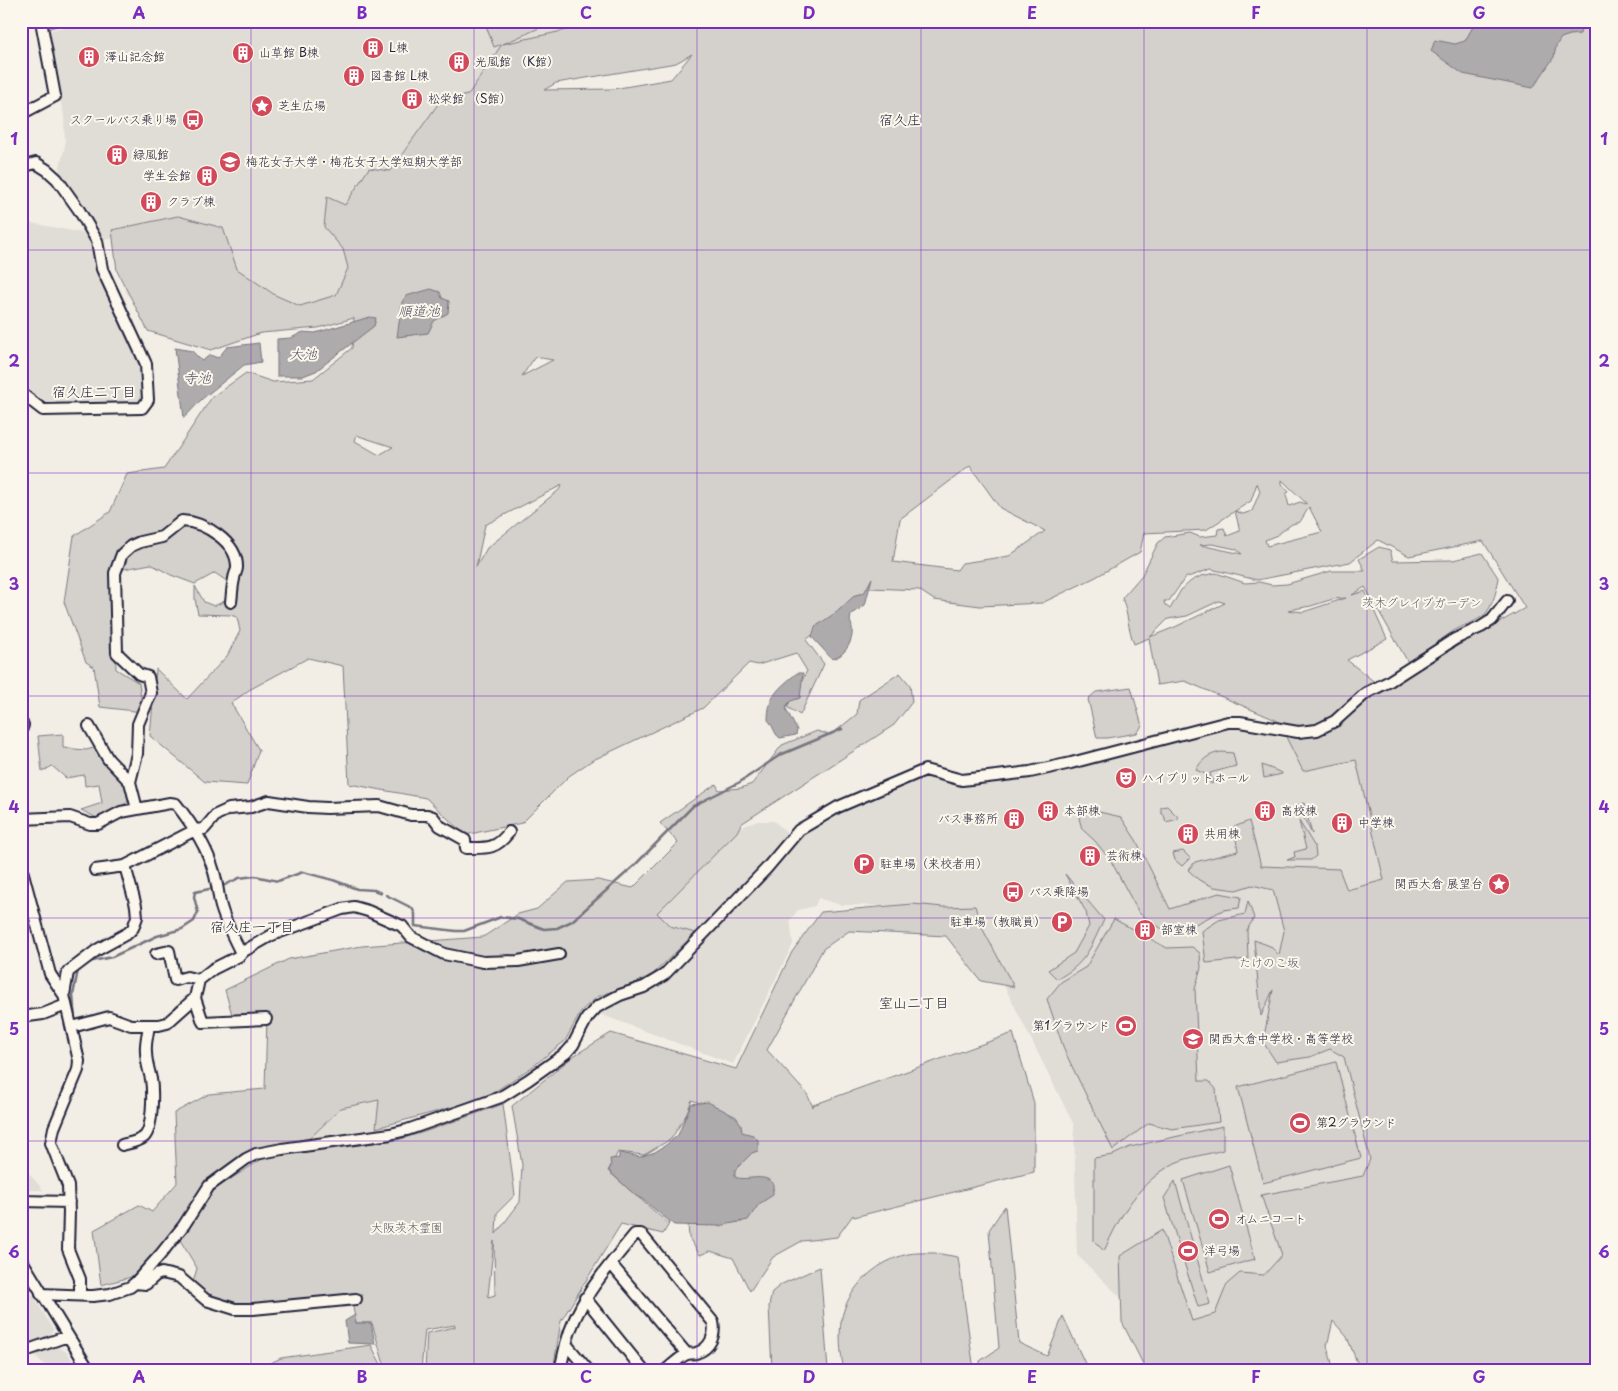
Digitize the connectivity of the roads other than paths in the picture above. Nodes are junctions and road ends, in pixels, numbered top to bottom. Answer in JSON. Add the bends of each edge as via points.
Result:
{"nodes":[{"id":1,"x":41,"y":21,"type":"edge"},
{"id":2,"x":21,"y":114,"type":"edge"},
{"id":3,"x":21,"y":166,"type":"edge"},
{"id":4,"x":21,"y":393,"type":"edge"},
{"id":5,"x":1507,"y":601,"type":"dead end"},
{"id":6,"x":231,"y":602,"type":"dead end"},
{"id":7,"x":89,"y":726,"type":"dead end"},
{"id":8,"x":130,"y":782,"type":"junction"},
{"id":9,"x":137,"y":809,"type":"junction"},
{"id":10,"x":21,"y":819,"type":"edge"},
{"id":11,"x":195,"y":830,"type":"junction"},
{"id":12,"x":509,"y":832,"type":"dead end"},
{"id":13,"x":21,"y":866,"type":"edge"},
{"id":14,"x":124,"y":866,"type":"junction"},
{"id":15,"x":95,"y":870,"type":"dead end"},
{"id":16,"x":241,"y":953,"type":"junction"},
{"id":17,"x":156,"y":954,"type":"dead end"},
{"id":18,"x":558,"y":954,"type":"dead end"},
{"id":19,"x":199,"y":980,"type":"junction"},
{"id":20,"x":195,"y":998,"type":"junction"},
{"id":21,"x":65,"y":1000,"type":"junction"},
{"id":22,"x":21,"y":1017,"type":"edge"},
{"id":23,"x":266,"y":1019,"type":"dead end"},
{"id":24,"x":149,"y":1025,"type":"junction"},
{"id":25,"x":72,"y":1027,"type":"junction"},
{"id":26,"x":122,"y":1145,"type":"dead end"},
{"id":27,"x":21,"y":1201,"type":"edge"},
{"id":28,"x":69,"y":1202,"type":"junction"},
{"id":29,"x":21,"y":1259,"type":"edge"},
{"id":30,"x":611,"y":1264,"type":"junction"},
{"id":31,"x":135,"y":1283,"type":"junction"},
{"id":32,"x":41,"y":1294,"type":"junction"},
{"id":33,"x":80,"y":1295,"type":"junction"},
{"id":34,"x":586,"y":1298,"type":"junction"},
{"id":35,"x":356,"y":1299,"type":"dead end"},
{"id":36,"x":68,"y":1336,"type":"junction"},
{"id":37,"x":566,"y":1344,"type":"junction"},
{"id":38,"x":21,"y":1349,"type":"edge"},
{"id":39,"x":686,"y":1354,"type":"junction"},
{"id":40,"x":88,"y":1370,"type":"edge"},
{"id":41,"x":560,"y":1370,"type":"edge"},
{"id":42,"x":588,"y":1370,"type":"edge"},
{"id":43,"x":643,"y":1370,"type":"edge"},
{"id":44,"x":666,"y":1370,"type":"edge"}],
"edges":[{"from":1,"to":2,"type":"street","via":[[55,96]]},
{"from":3,"to":4,"type":"street","via":[[36,163],[57,179],[97,241],[102,269],[146,364],[148,400],[142,408],[43,410]]},
{"from":5,"to":31,"type":"street","via":[[1492,620],[1454,639],[1366,693],[1335,721],[1317,730],[1298,732],[1228,722],[1030,772],[962,780],[925,770],[838,806],[799,830],[664,975],[596,1007],[566,1053],[528,1080],[501,1097],[407,1130],[263,1152],[246,1159],[209,1186],[184,1225]]},
{"from":6,"to":8,"type":"street","via":[[237,568],[234,554],[230,546],[198,524],[182,521],[162,537],[140,542],[122,554],[115,573],[117,653],[139,674],[148,677],[150,692],[138,724],[137,754]]},
{"from":7,"to":8,"type":"street","via":[[108,759]]},
{"from":8,"to":9,"type":"street"},
{"from":9,"to":10,"type":"street","via":[[121,812],[98,824],[70,817]]},
{"from":9,"to":11,"type":"street","via":[[176,804]]},
{"from":11,"to":12,"type":"street","via":[[204,829],[212,818],[232,808],[251,807],[269,801],[327,808],[379,806],[411,815],[427,815],[465,840],[466,848],[490,848]]},
{"from":11,"to":14,"type":"street"},
{"from":11,"to":16,"type":"street","via":[[214,870],[221,907]]},
{"from":13,"to":21,"type":"street","via":[[50,974]]},
{"from":14,"to":15,"type":"street"},
{"from":14,"to":21,"type":"street","via":[[136,906],[133,928],[68,972]]},
{"from":16,"to":18,"type":"street","via":[[272,935],[354,907],[402,926],[411,937],[444,954],[483,962]]},
{"from":16,"to":19,"type":"street"},
{"from":17,"to":19,"type":"street","via":[[169,951],[175,980],[187,977]]},
{"from":19,"to":20,"type":"street"},
{"from":20,"to":23,"type":"street","via":[[203,1022]]},
{"from":20,"to":24,"type":"street","via":[[166,1023]]},
{"from":21,"to":22,"type":"street","via":[[43,1014]]},
{"from":21,"to":25,"type":"street"},
{"from":24,"to":25,"type":"street","via":[[131,1025],[109,1017]]},
{"from":24,"to":26,"type":"street","via":[[145,1049],[152,1101],[148,1131],[138,1140]]},
{"from":25,"to":28,"type":"street","via":[[79,1066],[51,1143],[66,1182]]},
{"from":27,"to":28,"type":"street"},
{"from":28,"to":33,"type":"street","via":[[68,1249],[80,1279]]},
{"from":29,"to":32,"type":"street"},
{"from":30,"to":34,"type":"street"},
{"from":30,"to":39,"type":"street"},
{"from":30,"to":39,"type":"street","via":[[636,1234],[642,1234],[713,1322],[713,1336],[708,1345],[701,1351]]},
{"from":31,"to":33,"type":"street","via":[[110,1294]]},
{"from":31,"to":35,"type":"street","via":[[146,1284],[162,1273],[179,1277],[206,1300],[235,1309]]},
{"from":32,"to":33,"type":"street"},
{"from":32,"to":36,"type":"street"},
{"from":34,"to":37,"type":"street"},
{"from":34,"to":43,"type":"street"},
{"from":36,"to":38,"type":"street","via":[[28,1350]]},
{"from":36,"to":40,"type":"street"},
{"from":37,"to":41,"type":"street"},
{"from":37,"to":42,"type":"street"},
{"from":39,"to":44,"type":"street"}]}
